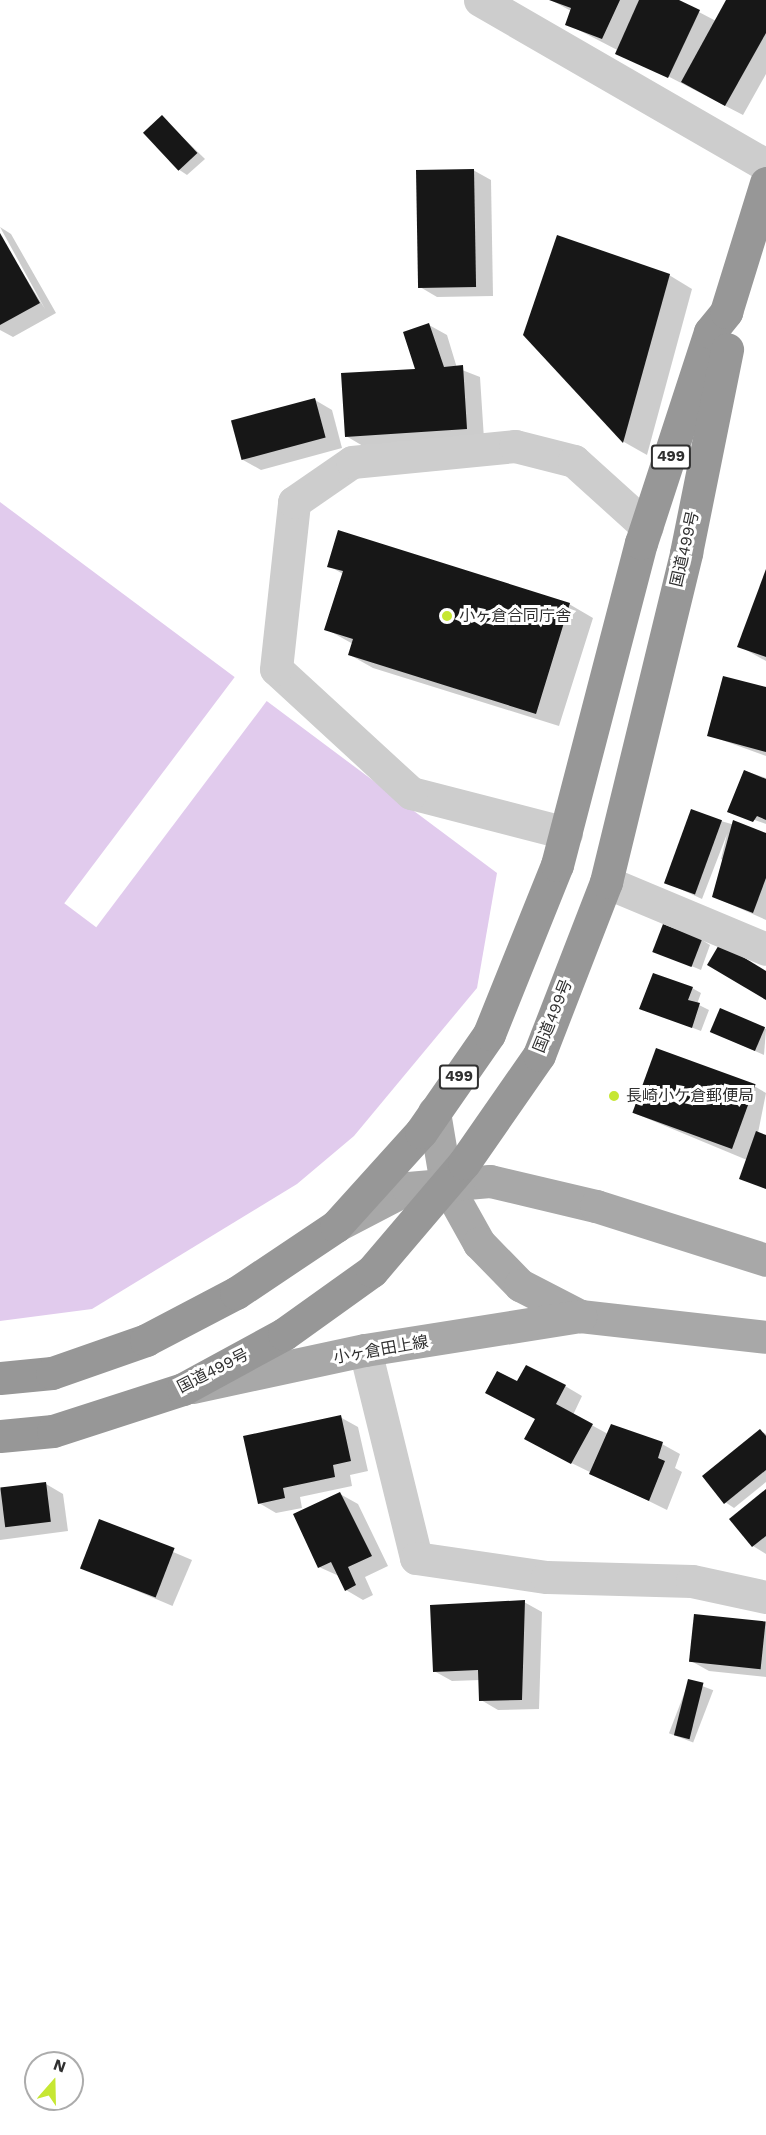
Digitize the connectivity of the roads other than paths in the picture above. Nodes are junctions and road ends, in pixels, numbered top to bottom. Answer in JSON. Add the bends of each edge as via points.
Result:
{"nodes":[{"id":1,"x":480,"y":0,"type":"edge"},
{"id":2,"x":766,"y":165,"type":"edge"},
{"id":3,"x":766,"y":183,"type":"edge"},
{"id":4,"x":726,"y":312,"type":"junction"},
{"id":5,"x":647,"y":527,"type":"junction"},
{"id":6,"x":566,"y":832,"type":"junction"},
{"id":7,"x":606,"y":882,"type":"junction"},
{"id":8,"x":766,"y":949,"type":"edge"},
{"id":9,"x":434,"y":1112,"type":"junction"},
{"id":10,"x":446,"y":1184,"type":"junction"},
{"id":11,"x":336,"y":1226,"type":"junction"},
{"id":12,"x":766,"y":1260,"type":"edge"},
{"id":13,"x":580,"y":1316,"type":"junction"},
{"id":14,"x":766,"y":1337,"type":"edge"},
{"id":15,"x":365,"y":1350,"type":"junction"},
{"id":16,"x":0,"y":1378,"type":"edge"},
{"id":17,"x":183,"y":1389,"type":"junction"},
{"id":18,"x":0,"y":1436,"type":"edge"},
{"id":19,"x":766,"y":1597,"type":"edge"}],
"edges":[{"from":1,"to":2,"type":"street"},
{"from":3,"to":4,"type":"highway","name":"国道499号","number":"499"},
{"from":4,"to":5,"type":"highway","name":"国道499号","number":"499","via":[[710,332]]},
{"from":4,"to":7,"type":"highway","name":"国道499号","number":"499","via":[[730,336],[686,552]]},
{"from":5,"to":6,"type":"highway","name":"国道499号","number":"499"},
{"from":5,"to":6,"type":"street","via":[[574,460],[515,446],[352,462],[294,502],[276,669],[411,793]]},
{"from":6,"to":9,"type":"highway","name":"国道499号","number":"499","via":[[489,1034]]},
{"from":7,"to":8,"type":"street"},
{"from":7,"to":10,"type":"highway","name":"国道499号","number":"499","via":[[539,1055]]},
{"from":9,"to":10,"type":"main road","name":"小ヶ倉田上線"},
{"from":9,"to":11,"type":"highway","name":"国道499号","number":"499"},
{"from":10,"to":11,"type":"main road","via":[[408,1188]]},
{"from":10,"to":12,"type":"main road","via":[[490,1181],[533,1189]]},
{"from":10,"to":13,"type":"main road","name":"小ヶ倉田上線","via":[[479,1243],[520,1286]]},
{"from":10,"to":17,"type":"highway","name":"国道499号","number":"499","via":[[372,1271],[284,1334]]},
{"from":11,"to":16,"type":"highway","name":"国道499号","number":"499","via":[[236,1293],[146,1340],[52,1373]]},
{"from":13,"to":14,"type":"main road","name":"小ヶ倉田上線"},
{"from":13,"to":15,"type":"main road","name":"小ヶ倉田上線"},
{"from":15,"to":17,"type":"main road","name":"小ヶ倉田上線"},
{"from":15,"to":19,"type":"street","via":[[416,1558],[547,1577],[692,1581]]},
{"from":17,"to":18,"type":"highway","name":"国道499号","number":"499","via":[[53,1431]]}]}
